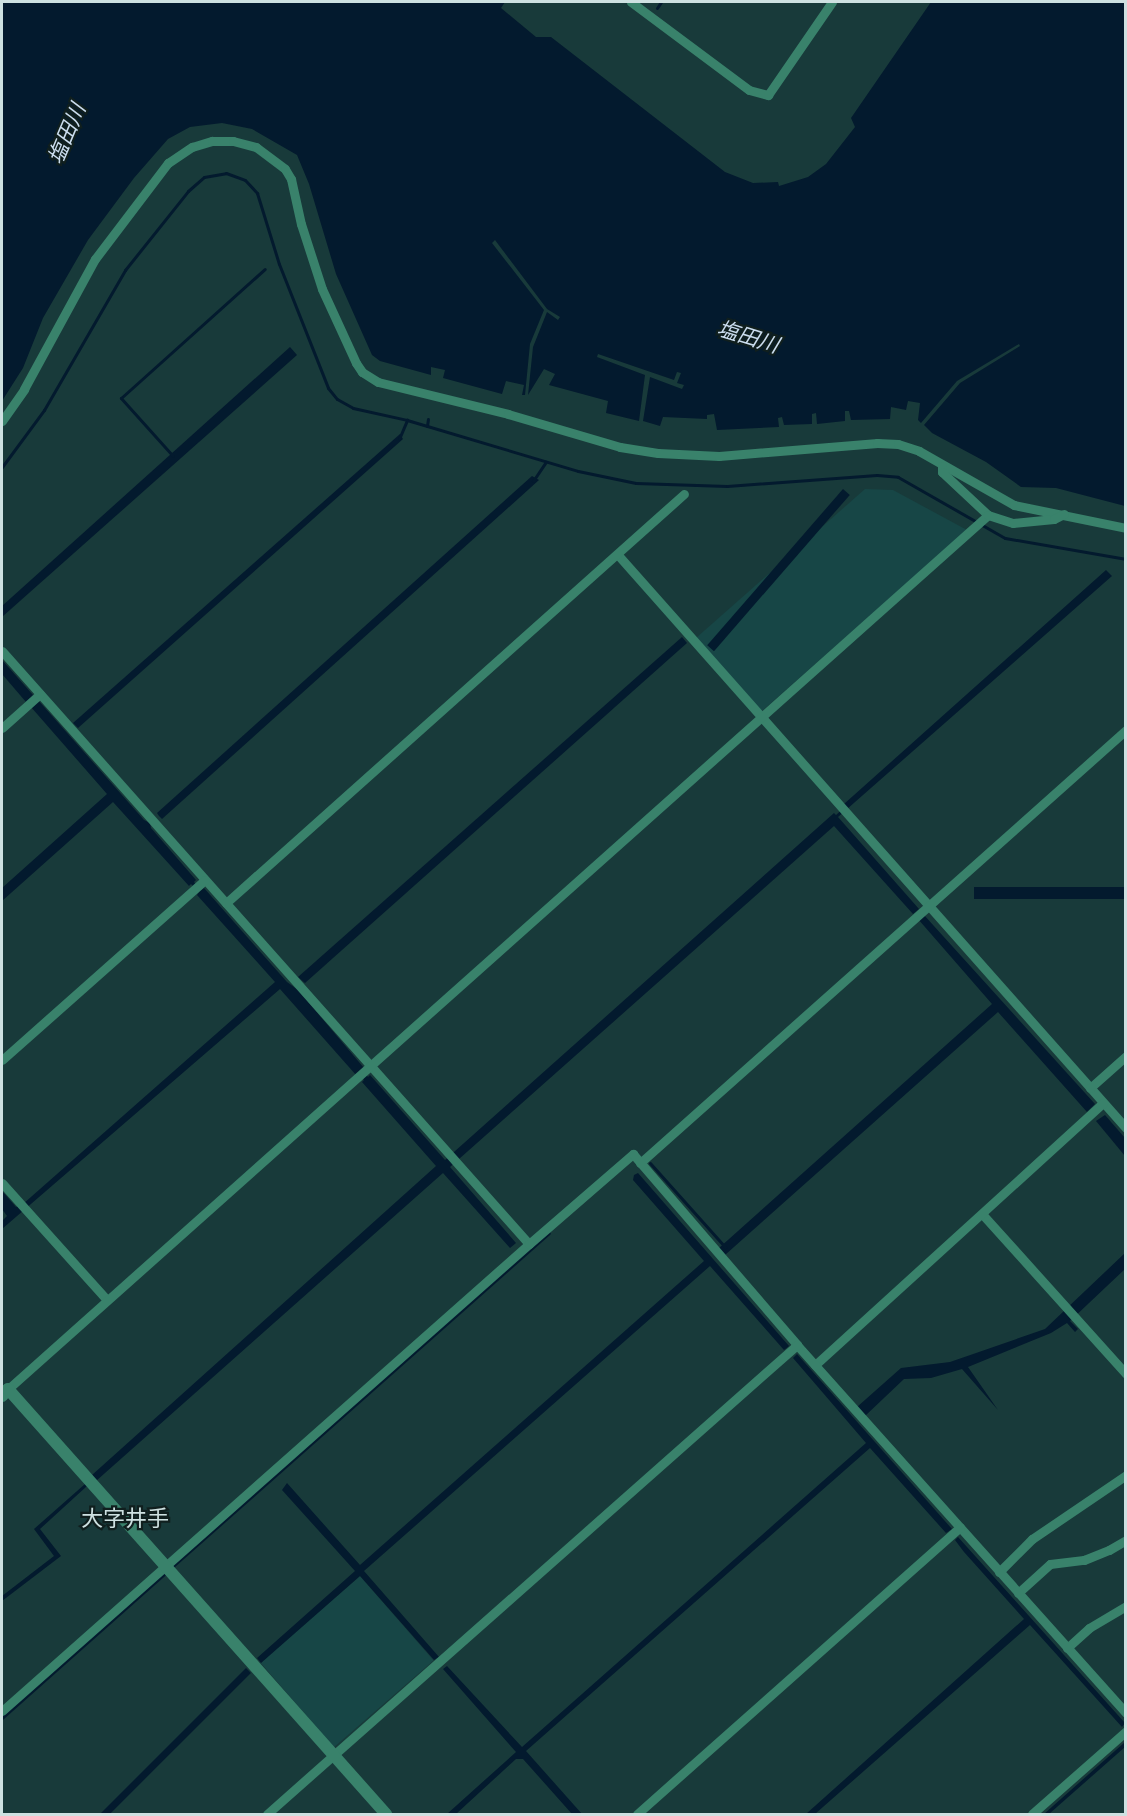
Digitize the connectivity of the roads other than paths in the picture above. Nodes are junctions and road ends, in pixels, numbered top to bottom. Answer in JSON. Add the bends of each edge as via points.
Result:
{"nodes":[{"id":1,"x":631,"y":2,"type":"edge"},
{"id":2,"x":832,"y":2,"type":"edge"},
{"id":3,"x":2,"y":421,"type":"edge"},
{"id":4,"x":942,"y":466,"type":"junction"},
{"id":5,"x":684,"y":495,"type":"dead end"},
{"id":6,"x":1064,"y":514,"type":"junction"},
{"id":7,"x":986,"y":517,"type":"junction"},
{"id":8,"x":1125,"y":528,"type":"edge"},
{"id":9,"x":618,"y":555,"type":"junction"},
{"id":10,"x":2,"y":651,"type":"edge"},
{"id":11,"x":34,"y":698,"type":"junction"},
{"id":12,"x":761,"y":718,"type":"junction"},
{"id":13,"x":2,"y":728,"type":"edge"},
{"id":14,"x":1125,"y":730,"type":"edge"},
{"id":15,"x":199,"y":885,"type":"junction"},
{"id":16,"x":226,"y":903,"type":"junction"},
{"id":17,"x":922,"y":912,"type":"junction"},
{"id":18,"x":1125,"y":1056,"type":"edge"},
{"id":19,"x":2,"y":1060,"type":"edge"},
{"id":20,"x":365,"y":1072,"type":"junction"},
{"id":21,"x":1089,"y":1088,"type":"junction"},
{"id":22,"x":1098,"y":1109,"type":"junction"},
{"id":23,"x":1125,"y":1128,"type":"edge"},
{"id":24,"x":640,"y":1163,"type":"junction"},
{"id":25,"x":2,"y":1183,"type":"edge"},
{"id":26,"x":983,"y":1215,"type":"junction"},
{"id":27,"x":529,"y":1244,"type":"junction"},
{"id":28,"x":107,"y":1300,"type":"junction"},
{"id":29,"x":797,"y":1345,"type":"junction"},
{"id":30,"x":815,"y":1365,"type":"junction"},
{"id":31,"x":1125,"y":1374,"type":"edge"},
{"id":32,"x":5,"y":1392,"type":"edge"},
{"id":33,"x":1125,"y":1475,"type":"edge"},
{"id":34,"x":960,"y":1527,"type":"junction"},
{"id":35,"x":1125,"y":1540,"type":"edge"},
{"id":36,"x":166,"y":1566,"type":"junction"},
{"id":37,"x":999,"y":1572,"type":"junction"},
{"id":38,"x":1018,"y":1593,"type":"junction"},
{"id":39,"x":1125,"y":1606,"type":"edge"},
{"id":40,"x":1067,"y":1648,"type":"junction"},
{"id":41,"x":1123,"y":1706,"type":"edge"},
{"id":42,"x":2,"y":1712,"type":"edge"},
{"id":43,"x":1125,"y":1731,"type":"edge"},
{"id":44,"x":334,"y":1755,"type":"junction"},
{"id":45,"x":267,"y":1815,"type":"edge"},
{"id":46,"x":386,"y":1815,"type":"edge"},
{"id":47,"x":637,"y":1815,"type":"edge"},
{"id":48,"x":1032,"y":1815,"type":"edge"}],
"edges":[{"from":1,"to":2,"type":"street","via":[[749,90],[768,95]]},
{"from":3,"to":4,"type":"street","via":[[24,389],[95,259],[168,163],[192,147],[212,141],[233,141],[256,147],[272,157],[291,179],[322,289],[356,363],[369,378],[620,447],[658,453],[719,456],[877,443],[919,451]]},
{"from":4,"to":6,"type":"street","via":[[1014,506]]},
{"from":4,"to":7,"type":"street","via":[[942,472]]},
{"from":5,"to":9,"type":"street"},
{"from":6,"to":7,"type":"street","via":[[1054,519],[1013,522]]},
{"from":6,"to":8,"type":"street"},
{"from":7,"to":12,"type":"street"},
{"from":9,"to":12,"type":"street"},
{"from":9,"to":16,"type":"street"},
{"from":10,"to":11,"type":"street"},
{"from":11,"to":13,"type":"street"},
{"from":11,"to":15,"type":"street","via":[[72,729],[153,821]]},
{"from":12,"to":17,"type":"street","via":[[843,810]]},
{"from":12,"to":20,"type":"street"},
{"from":14,"to":17,"type":"street"},
{"from":15,"to":16,"type":"street"},
{"from":15,"to":19,"type":"street"},
{"from":16,"to":20,"type":"street","via":[[298,984]]},
{"from":17,"to":21,"type":"street","via":[[1008,997]]},
{"from":17,"to":24,"type":"street"},
{"from":18,"to":21,"type":"street"},
{"from":20,"to":27,"type":"street","via":[[449,1154]]},
{"from":20,"to":28,"type":"street"},
{"from":21,"to":22,"type":"street"},
{"from":22,"to":23,"type":"street"},
{"from":22,"to":26,"type":"street"},
{"from":24,"to":27,"type":"street","via":[[633,1154]]},
{"from":24,"to":29,"type":"street"},
{"from":25,"to":28,"type":"street"},
{"from":26,"to":30,"type":"street"},
{"from":26,"to":31,"type":"street"},
{"from":27,"to":36,"type":"street"},
{"from":28,"to":32,"type":"street"},
{"from":29,"to":30,"type":"street"},
{"from":29,"to":44,"type":"street"},
{"from":30,"to":34,"type":"street"},
{"from":32,"to":36,"type":"street"},
{"from":33,"to":37,"type":"street","via":[[1032,1539]]},
{"from":34,"to":37,"type":"street"},
{"from":34,"to":47,"type":"street"},
{"from":35,"to":38,"type":"street","via":[[1084,1560],[1050,1564]]},
{"from":36,"to":42,"type":"street"},
{"from":36,"to":44,"type":"street"},
{"from":37,"to":38,"type":"street"},
{"from":38,"to":40,"type":"street"},
{"from":39,"to":40,"type":"street","via":[[1089,1628]]},
{"from":40,"to":41,"type":"street"},
{"from":43,"to":48,"type":"street"},
{"from":44,"to":45,"type":"street"},
{"from":44,"to":46,"type":"street"}]}
